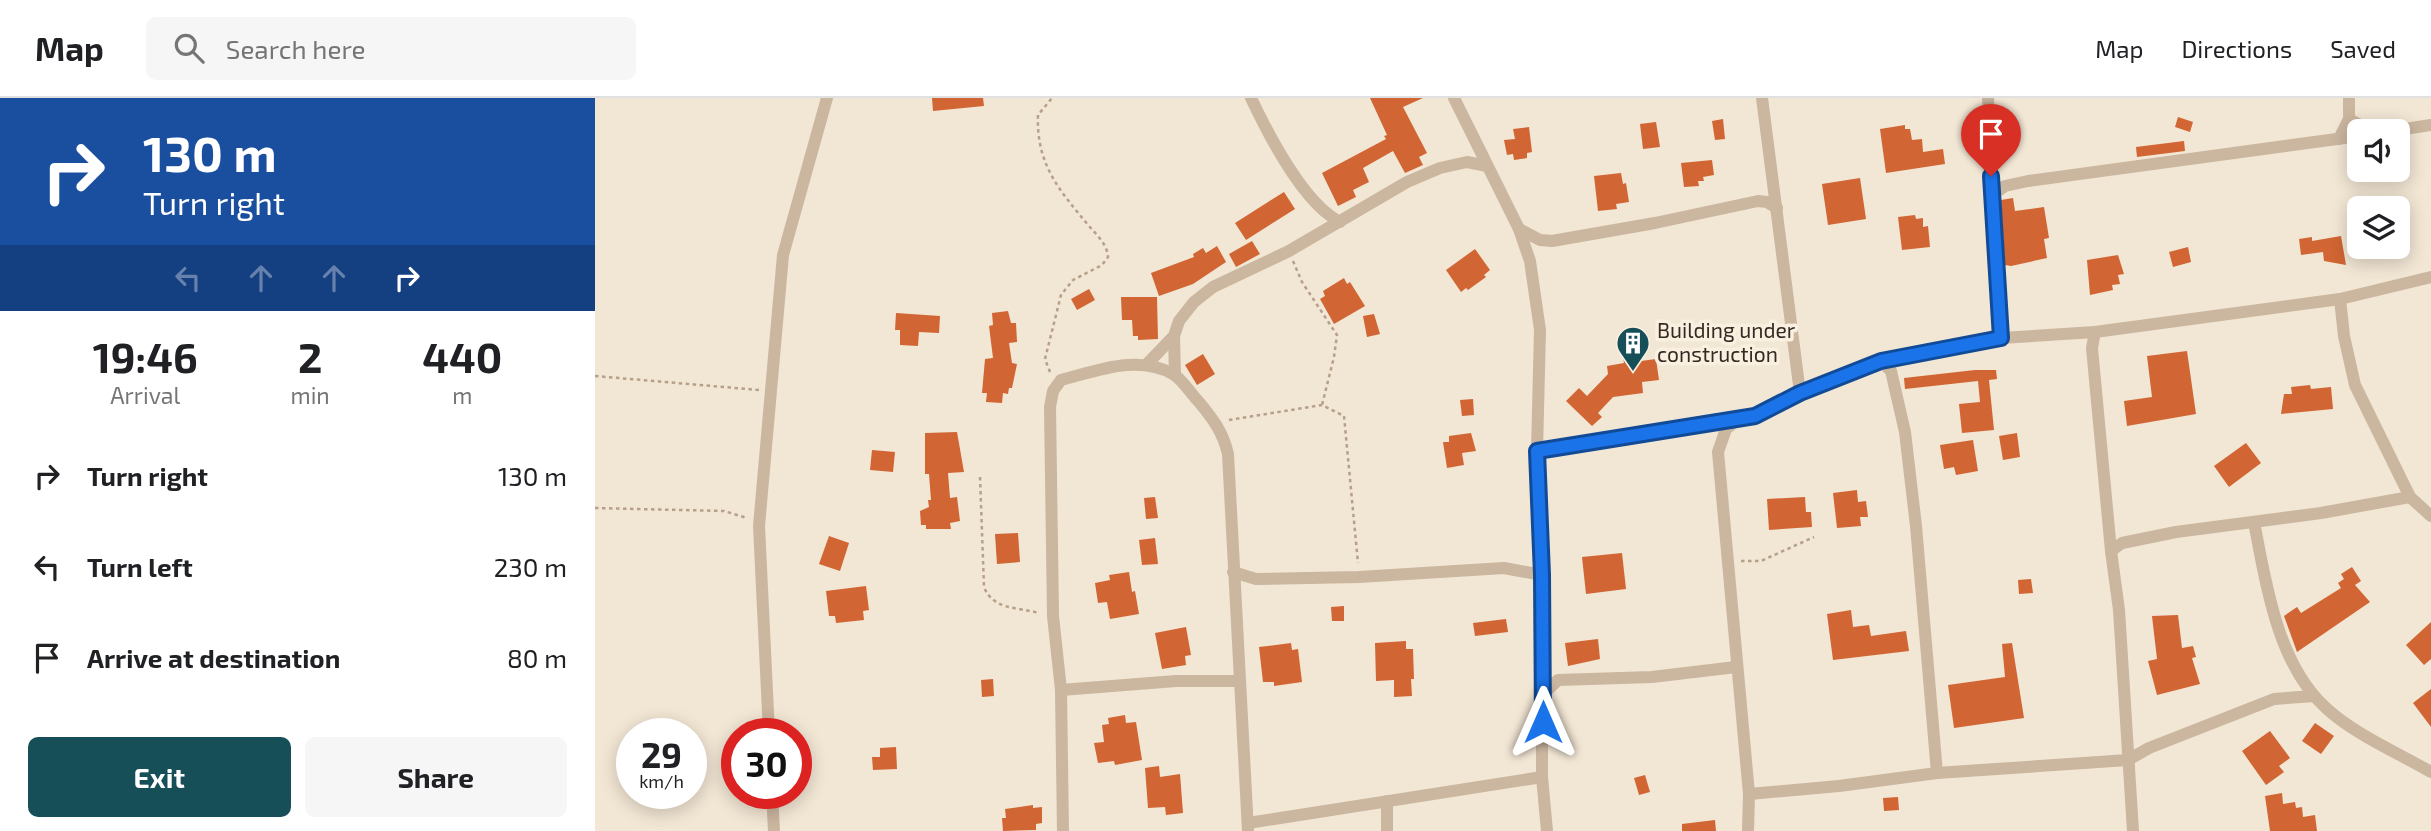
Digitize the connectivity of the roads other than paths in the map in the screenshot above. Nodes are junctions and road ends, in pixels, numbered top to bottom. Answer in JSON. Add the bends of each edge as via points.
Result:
{"nodes":[{"id":1,"x":827,"y":98,"type":"edge"},
{"id":2,"x":1251,"y":98,"type":"edge"},
{"id":3,"x":1454,"y":98,"type":"edge"},
{"id":4,"x":1762,"y":98,"type":"edge"},
{"id":5,"x":1988,"y":98,"type":"edge"},
{"id":6,"x":2349,"y":98,"type":"edge"},
{"id":7,"x":2349,"y":119,"type":"edge"},
{"id":8,"x":2347,"y":123,"type":"edge"},
{"id":9,"x":2431,"y":125,"type":"edge"},
{"id":10,"x":2410,"y":128,"type":"edge"},
{"id":11,"x":2347,"y":138,"type":"edge"},
{"id":12,"x":2339,"y":139,"type":"junction"},
{"id":13,"x":1487,"y":166,"type":"junction"},
{"id":14,"x":1992,"y":195,"type":"junction"},
{"id":15,"x":1777,"y":208,"type":"junction"},
{"id":16,"x":1340,"y":222,"type":"junction"},
{"id":17,"x":1519,"y":229,"type":"junction"},
{"id":18,"x":1552,"y":242,"type":"junction"},
{"id":19,"x":1530,"y":261,"type":"junction"},
{"id":20,"x":2431,"y":277,"type":"edge"},
{"id":21,"x":2340,"y":299,"type":"junction"},
{"id":22,"x":2095,"y":332,"type":"junction"},
{"id":23,"x":1174,"y":336,"type":"junction"},
{"id":24,"x":2001,"y":338,"type":"junction"},
{"id":25,"x":1881,"y":361,"type":"junction"},
{"id":26,"x":1147,"y":364,"type":"junction"},
{"id":27,"x":1175,"y":375,"type":"junction"},
{"id":28,"x":1800,"y":393,"type":"junction"},
{"id":29,"x":1741,"y":418,"type":"junction"},
{"id":30,"x":1537,"y":451,"type":"junction"},
{"id":31,"x":2410,"y":497,"type":"junction"},
{"id":32,"x":2431,"y":516,"type":"edge"},
{"id":33,"x":2254,"y":522,"type":"junction"},
{"id":34,"x":2111,"y":551,"type":"junction"},
{"id":35,"x":1233,"y":572,"type":"junction"},
{"id":36,"x":1542,"y":575,"type":"junction"},
{"id":37,"x":1256,"y":579,"type":"junction"},
{"id":38,"x":1235,"y":592,"type":"junction"},
{"id":39,"x":1736,"y":667,"type":"junction"},
{"id":40,"x":1239,"y":681,"type":"junction"},
{"id":41,"x":1061,"y":690,"type":"junction"},
{"id":42,"x":1543,"y":694,"type":"junction"},
{"id":43,"x":2314,"y":696,"type":"junction"},
{"id":44,"x":768,"y":718,"type":"edge"},
{"id":45,"x":2126,"y":736,"type":"junction"},
{"id":46,"x":2149,"y":748,"type":"junction"},
{"id":47,"x":2128,"y":761,"type":"junction"},
{"id":48,"x":2431,"y":772,"type":"edge"},
{"id":49,"x":1937,"y":773,"type":"junction"},
{"id":50,"x":1542,"y":777,"type":"junction"},
{"id":51,"x":1749,"y":794,"type":"junction"},
{"id":52,"x":1388,"y":801,"type":"junction"},
{"id":53,"x":773,"y":809,"type":"edge"},
{"id":54,"x":1248,"y":827,"type":"edge"},
{"id":55,"x":774,"y":831,"type":"edge"},
{"id":56,"x":1063,"y":831,"type":"edge"},
{"id":57,"x":1387,"y":831,"type":"edge"},
{"id":58,"x":1546,"y":831,"type":"edge"},
{"id":59,"x":1748,"y":831,"type":"edge"},
{"id":60,"x":2133,"y":831,"type":"edge"}],
"edges":[{"from":1,"to":44,"type":"street","via":[[783,255],[759,526]]},
{"from":2,"to":16,"type":"street","via":[[1276,149],[1326,215]]},
{"from":3,"to":13,"type":"street"},
{"from":4,"to":15,"type":"street"},
{"from":5,"to":14,"type":"street"},
{"from":6,"to":7,"type":"street"},
{"from":8,"to":12,"type":"street"},
{"from":9,"to":10,"type":"street"},
{"from":11,"to":12,"type":"street"},
{"from":12,"to":14,"type":"street","via":[[2028,181],[2005,186]]},
{"from":13,"to":16,"type":"street","via":[[1467,162],[1440,168]]},
{"from":13,"to":17,"type":"street"},
{"from":14,"to":24,"type":"street"},
{"from":15,"to":18,"type":"street","via":[[1758,201]]},
{"from":15,"to":28,"type":"street"},
{"from":16,"to":23,"type":"street","via":[[1213,287],[1193,302]]},
{"from":17,"to":18,"type":"street"},
{"from":17,"to":19,"type":"street"},
{"from":18,"to":19,"type":"street"},
{"from":19,"to":30,"type":"street","via":[[1540,330]]},
{"from":20,"to":21,"type":"street"},
{"from":21,"to":22,"type":"street"},
{"from":21,"to":31,"type":"street","via":[[2355,385]]},
{"from":22,"to":24,"type":"street"},
{"from":22,"to":34,"type":"street","via":[[2092,348]]},
{"from":23,"to":26,"type":"street"},
{"from":23,"to":27,"type":"street"},
{"from":24,"to":25,"type":"street"},
{"from":25,"to":28,"type":"street"},
{"from":25,"to":49,"type":"street","via":[[1891,371],[1905,432]]},
{"from":26,"to":27,"type":"street"},
{"from":26,"to":41,"type":"street","via":[[1061,380],[1053,391],[1049,407],[1053,616]]},
{"from":27,"to":35,"type":"street","via":[[1224,436]]},
{"from":28,"to":29,"type":"street","via":[[1755,416]]},
{"from":29,"to":30,"type":"street"},
{"from":29,"to":39,"type":"street","via":[[1726,429],[1718,452]]},
{"from":30,"to":36,"type":"street"},
{"from":31,"to":32,"type":"street"},
{"from":31,"to":33,"type":"street"},
{"from":33,"to":34,"type":"street","via":[[2135,540]]},
{"from":33,"to":43,"type":"street","via":[[2269,603],[2300,679]]},
{"from":34,"to":45,"type":"street"},
{"from":35,"to":37,"type":"street"},
{"from":35,"to":38,"type":"street"},
{"from":36,"to":37,"type":"street","via":[[1504,568]]},
{"from":36,"to":42,"type":"street"},
{"from":37,"to":38,"type":"street"},
{"from":38,"to":40,"type":"street"},
{"from":39,"to":42,"type":"street","via":[[1652,677],[1558,680]]},
{"from":39,"to":51,"type":"street"},
{"from":40,"to":41,"type":"street"},
{"from":40,"to":54,"type":"street"},
{"from":41,"to":56,"type":"street"},
{"from":42,"to":50,"type":"street"},
{"from":43,"to":46,"type":"street","via":[[2274,699]]},
{"from":43,"to":48,"type":"street","via":[[2366,736]]},
{"from":45,"to":46,"type":"street"},
{"from":45,"to":47,"type":"street"},
{"from":46,"to":47,"type":"street"},
{"from":47,"to":49,"type":"street"},
{"from":47,"to":60,"type":"street"},
{"from":49,"to":51,"type":"street"},
{"from":50,"to":52,"type":"street"},
{"from":50,"to":58,"type":"street"},
{"from":51,"to":59,"type":"street"},
{"from":52,"to":54,"type":"street"},
{"from":52,"to":57,"type":"street"},
{"from":53,"to":55,"type":"street"}]}
